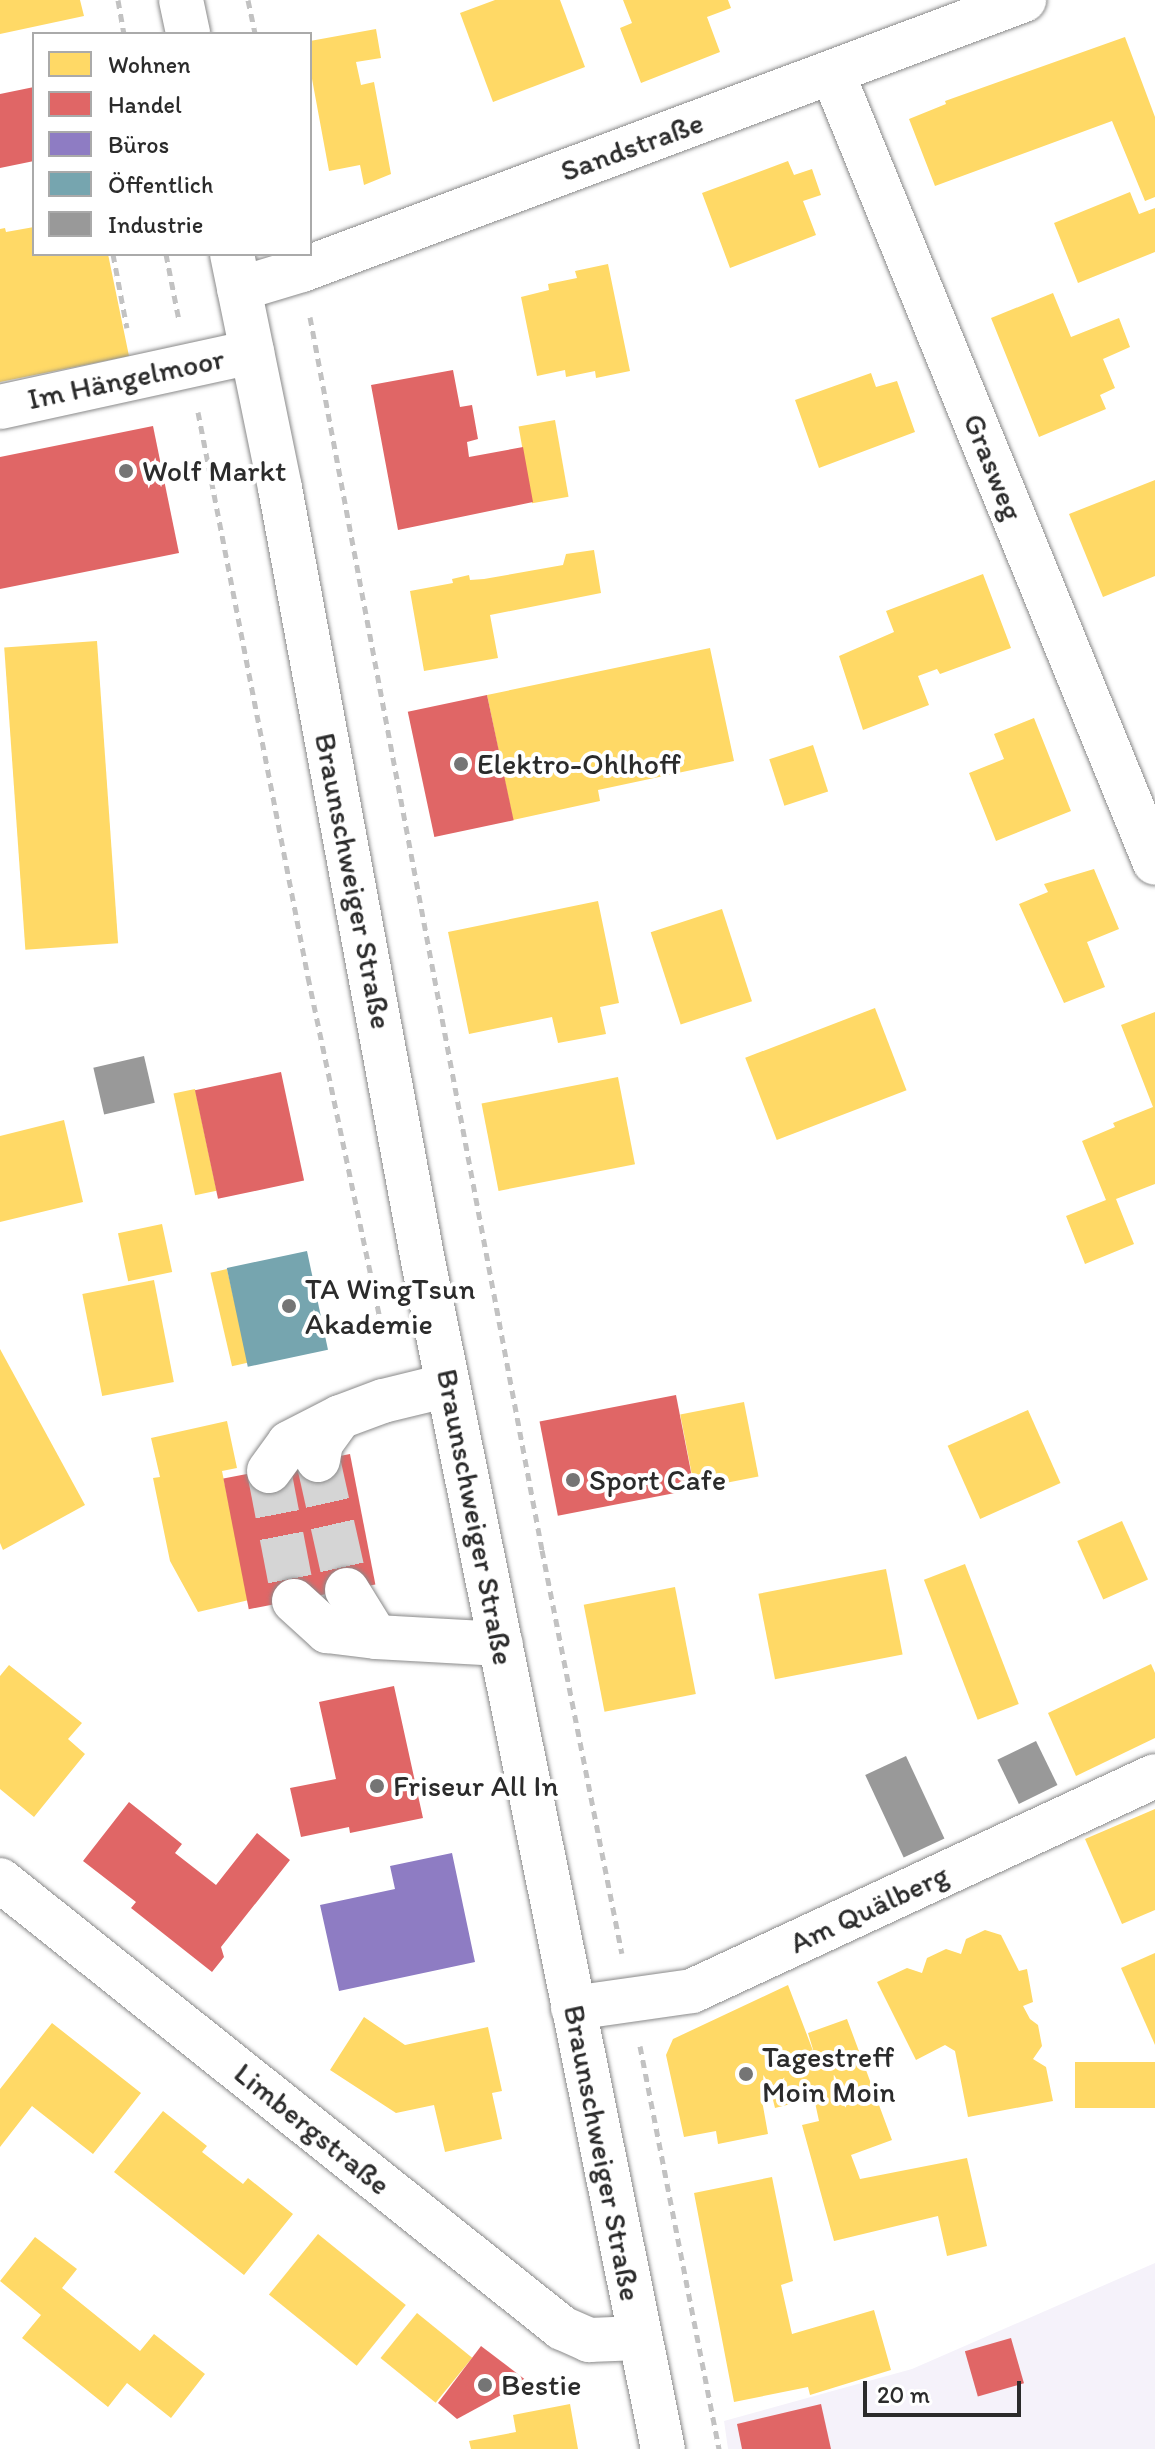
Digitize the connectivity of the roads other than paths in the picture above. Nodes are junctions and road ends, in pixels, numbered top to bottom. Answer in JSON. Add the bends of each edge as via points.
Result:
{"nodes":[{"id":1,"x":181,"y":0,"type":"edge"},
{"id":2,"x":1024,"y":0,"type":"edge"},
{"id":3,"x":188,"y":32,"type":"edge"},
{"id":4,"x":832,"y":72,"type":"junction"},
{"id":5,"x":235,"y":271,"type":"edge"},
{"id":6,"x":252,"y":352,"type":"junction"},
{"id":7,"x":0,"y":407,"type":"edge"},
{"id":8,"x":1155,"y":863,"type":"edge"},
{"id":9,"x":448,"y":1385,"type":"junction"},
{"id":10,"x":340,"y":1417,"type":"junction"},
{"id":11,"x":318,"y":1460,"type":"tunnel mouth"},
{"id":12,"x":269,"y":1471,"type":"dead end"},
{"id":13,"x":347,"y":1590,"type":"tunnel mouth"},
{"id":14,"x":294,"y":1601,"type":"tunnel mouth"},
{"id":15,"x":376,"y":1637,"type":"junction"},
{"id":16,"x":501,"y":1644,"type":"junction"},
{"id":17,"x":1155,"y":1776,"type":"edge"},
{"id":18,"x":0,"y":1880,"type":"edge"},
{"id":19,"x":573,"y":2008,"type":"junction"},
{"id":20,"x":639,"y":2338,"type":"junction"},
{"id":21,"x":663,"y":2449,"type":"edge"}],
"edges":[{"from":1,"to":3,"type":"street"},
{"from":2,"to":4,"type":"street","name":"Sandstraße"},
{"from":4,"to":5,"type":"street","name":"Sandstraße","via":[[302,270]]},
{"from":4,"to":8,"type":"street","name":"Grasweg"},
{"from":5,"to":6,"type":"street","name":"Braunschweiger Straße"},
{"from":6,"to":7,"type":"street","name":"Im Hängelmoor"},
{"from":6,"to":9,"type":"street","name":"Braunschweiger Straße"},
{"from":9,"to":10,"type":"street"},
{"from":9,"to":16,"type":"street","name":"Braunschweiger Straße"},
{"from":10,"to":11,"type":"street","via":[[321,1443]]},
{"from":10,"to":12,"type":"street","via":[[289,1443]]},
{"from":13,"to":15,"type":"street"},
{"from":14,"to":15,"type":"street","via":[[327,1631]]},
{"from":15,"to":16,"type":"street"},
{"from":16,"to":19,"type":"street","name":"Braunschweiger Straße"},
{"from":17,"to":19,"type":"street","name":"Am Quälberg","via":[[692,1991]]},
{"from":18,"to":20,"type":"street","name":"Limbergstraße","via":[[562,2328],[589,2340]]},
{"from":19,"to":20,"type":"street","name":"Braunschweiger Straße"},
{"from":20,"to":21,"type":"street","name":"Braunschweiger Straße"}]}
